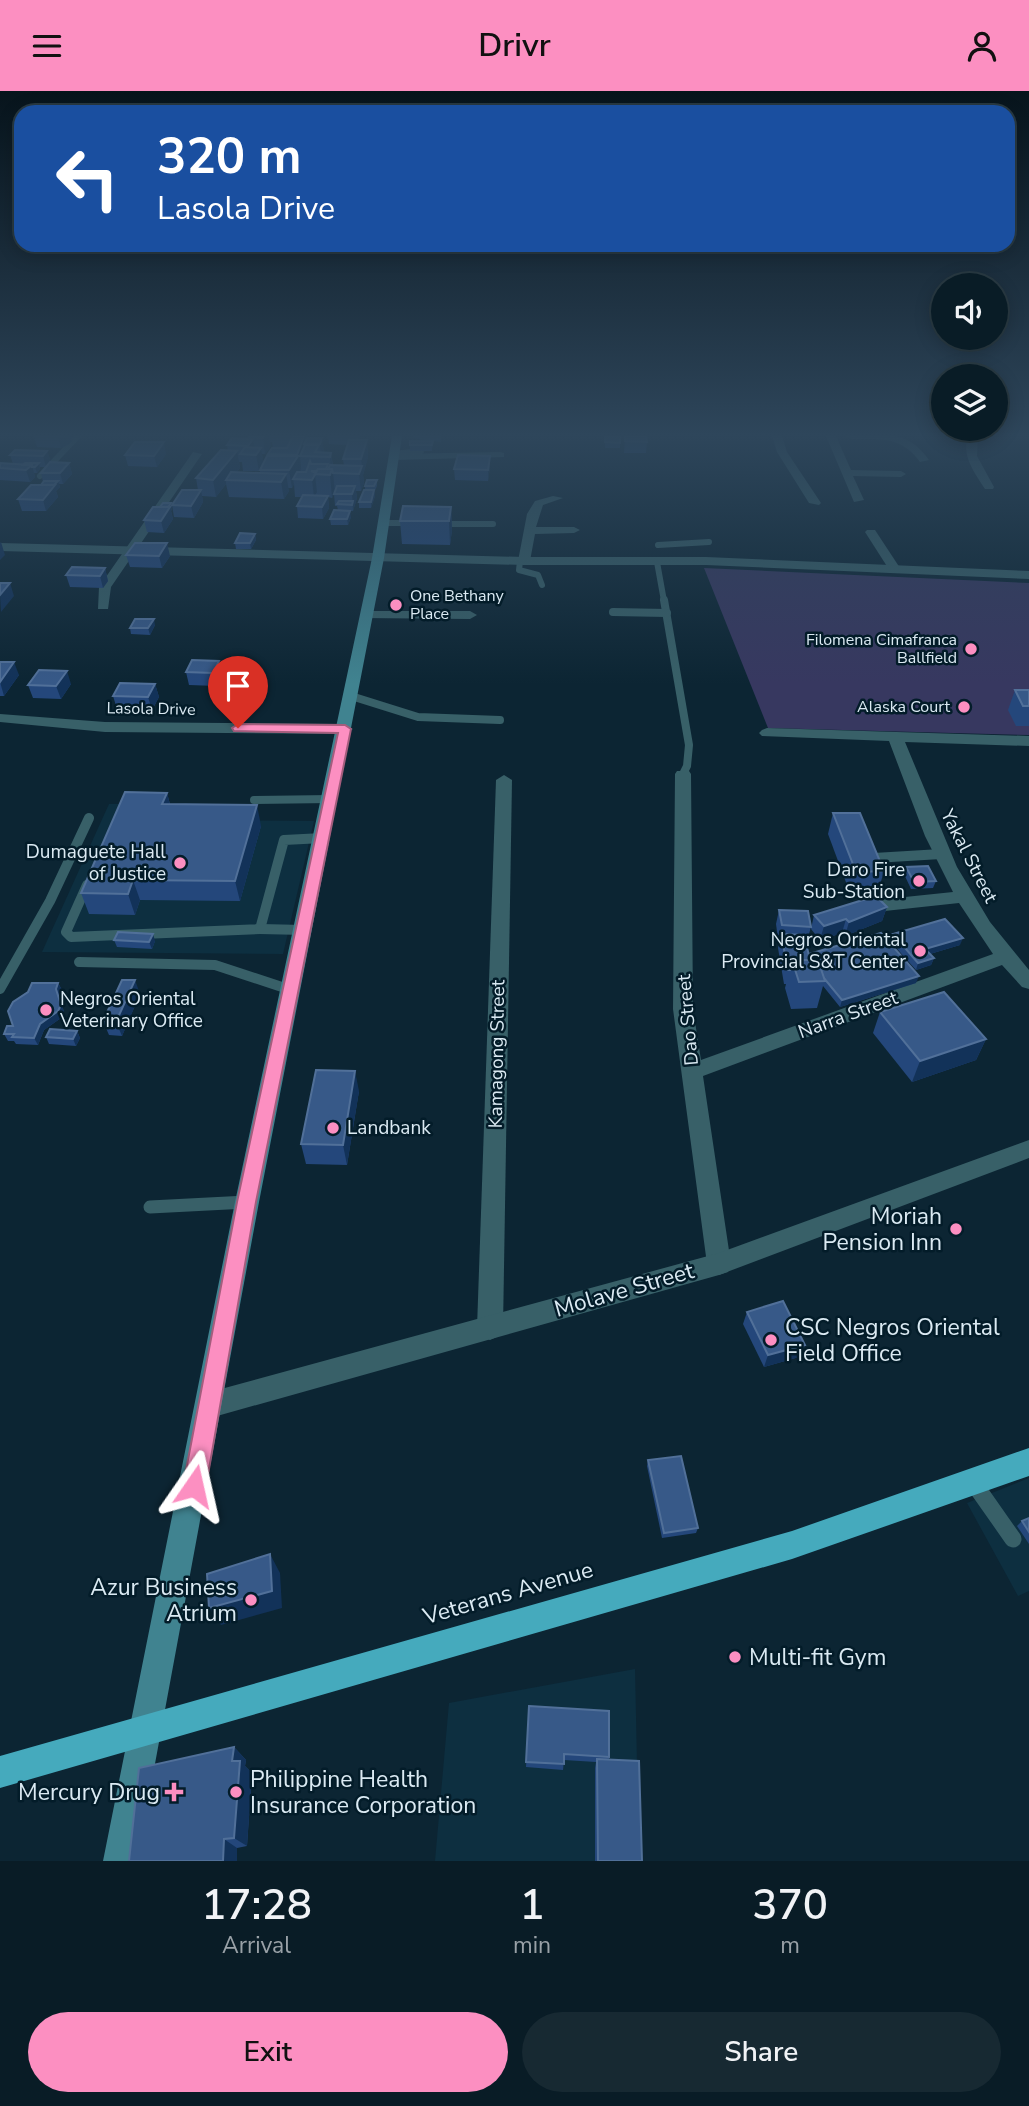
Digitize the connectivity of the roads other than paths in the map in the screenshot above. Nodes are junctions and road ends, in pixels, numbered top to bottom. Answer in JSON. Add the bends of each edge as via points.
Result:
{"nodes":[{"id":1,"x":153,"y":519,"type":"edge"},
{"id":2,"x":384,"y":519,"type":"edge"},
{"id":3,"x":532,"y":519,"type":"edge"},
{"id":4,"x":383,"y":523,"type":"junction"},
{"id":5,"x":418,"y":523,"type":"edge"},
{"id":6,"x":430,"y":524,"type":"edge"},
{"id":7,"x":493,"y":524,"type":"dead end"},
{"id":8,"x":574,"y":530,"type":"dead end"},
{"id":9,"x":530,"y":531,"type":"junction"},
{"id":10,"x":871,"y":532,"type":"dead end"},
{"id":11,"x":709,"y":542,"type":"dead end"},
{"id":12,"x":658,"y":545,"type":"dead end"},
{"id":13,"x":0,"y":548,"type":"edge"},
{"id":14,"x":132,"y":549,"type":"junction"},
{"id":15,"x":378,"y":558,"type":"junction"},
{"id":16,"x":522,"y":561,"type":"junction"},
{"id":17,"x":657,"y":562,"type":"junction"},
{"id":18,"x":894,"y":568,"type":"junction"},
{"id":19,"x":1029,"y":575,"type":"edge"},
{"id":20,"x":542,"y":585,"type":"dead end"},
{"id":21,"x":103,"y":606,"type":"dead end"},
{"id":22,"x":613,"y":612,"type":"dead end"},
{"id":23,"x":667,"y":613,"type":"junction"},
{"id":24,"x":367,"y":615,"type":"junction"},
{"id":25,"x":470,"y":615,"type":"dead end"},
{"id":26,"x":351,"y":696,"type":"junction"},
{"id":27,"x":0,"y":718,"type":"edge"},
{"id":28,"x":500,"y":720,"type":"dead end"},
{"id":29,"x":345,"y":729,"type":"junction"},
{"id":30,"x":767,"y":733,"type":"dead end"},
{"id":31,"x":895,"y":736,"type":"junction"},
{"id":32,"x":1029,"y":741,"type":"edge"},
{"id":33,"x":683,"y":775,"type":"joint"},
{"id":34,"x":504,"y":780,"type":"dead end"},
{"id":35,"x":331,"y":799,"type":"junction"},
{"id":36,"x":254,"y":800,"type":"dead end"},
{"id":37,"x":89,"y":817,"type":"dead end"},
{"id":38,"x":323,"y":838,"type":"junction"},
{"id":39,"x":941,"y":854,"type":"junction"},
{"id":40,"x":874,"y":858,"type":"edge"},
{"id":41,"x":93,"y":872,"type":"edge"},
{"id":42,"x":962,"y":897,"type":"junction"},
{"id":43,"x":842,"y":909,"type":"edge"},
{"id":44,"x":260,"y":929,"type":"junction"},
{"id":45,"x":304,"y":930,"type":"junction"},
{"id":46,"x":1004,"y":957,"type":"junction"},
{"id":47,"x":79,"y":962,"type":"dead end"},
{"id":48,"x":1029,"y":982,"type":"edge"},
{"id":49,"x":0,"y":989,"type":"edge"},
{"id":50,"x":291,"y":990,"type":"junction"},
{"id":51,"x":692,"y":1072,"type":"junction"},
{"id":52,"x":1029,"y":1149,"type":"edge"},
{"id":53,"x":247,"y":1202,"type":"junction"},
{"id":54,"x":150,"y":1207,"type":"dead end"},
{"id":55,"x":719,"y":1263,"type":"junction"},
{"id":56,"x":490,"y":1328,"type":"junction"},
{"id":57,"x":210,"y":1405,"type":"junction"},
{"id":58,"x":1029,"y":1462,"type":"edge"},
{"id":59,"x":973,"y":1482,"type":"junction"},
{"id":60,"x":1013,"y":1539,"type":"dead end"},
{"id":61,"x":145,"y":1730,"type":"junction"},
{"id":62,"x":0,"y":1772,"type":"edge"},
{"id":63,"x":120,"y":1861,"type":"edge"}],
"edges":[{"from":1,"to":14,"type":"street"},
{"from":2,"to":4,"type":"main road"},
{"from":3,"to":9,"type":"street"},
{"from":4,"to":5,"type":"lane"},
{"from":4,"to":15,"type":"main road"},
{"from":6,"to":7,"type":"lane"},
{"from":8,"to":9,"type":"street"},
{"from":9,"to":16,"type":"street"},
{"from":10,"to":18,"type":"street"},
{"from":11,"to":12,"type":"lane"},
{"from":13,"to":14,"type":"street"},
{"from":14,"to":15,"type":"street"},
{"from":14,"to":21,"type":"street","via":[[105,587]]},
{"from":15,"to":16,"type":"street"},
{"from":15,"to":24,"type":"main road"},
{"from":16,"to":17,"type":"street"},
{"from":16,"to":20,"type":"lane","via":[[519,570],[538,575]]},
{"from":17,"to":18,"type":"street"},
{"from":17,"to":23,"type":"lane"},
{"from":18,"to":19,"type":"street"},
{"from":22,"to":23,"type":"lane"},
{"from":23,"to":33,"type":"lane","via":[[689,745]]},
{"from":24,"to":25,"type":"street"},
{"from":24,"to":26,"type":"main road"},
{"from":26,"to":28,"type":"lane","via":[[410,715]]},
{"from":26,"to":29,"type":"main road"},
{"from":27,"to":29,"type":"street","name":"Lasola Drive","via":[[105,727]]},
{"from":29,"to":35,"type":"main road"},
{"from":30,"to":31,"type":"street"},
{"from":31,"to":32,"type":"street"},
{"from":31,"to":39,"type":"street","name":"Yakal Street"},
{"from":33,"to":51,"type":"street","name":"Dao Street","via":[[683,1009]]},
{"from":34,"to":56,"type":"street","name":"Kamagong Street"},
{"from":35,"to":36,"type":"lane"},
{"from":35,"to":38,"type":"main road"},
{"from":37,"to":49,"type":"lane","via":[[50,901]]},
{"from":38,"to":44,"type":"lane","via":[[284,840]]},
{"from":38,"to":45,"type":"main road"},
{"from":39,"to":40,"type":"lane"},
{"from":39,"to":42,"type":"street","name":"Yakal Street"},
{"from":41,"to":44,"type":"lane","via":[[66,932],[71,937]]},
{"from":42,"to":43,"type":"street"},
{"from":42,"to":46,"type":"street","name":"Yakal Street"},
{"from":44,"to":45,"type":"lane"},
{"from":45,"to":50,"type":"main road"},
{"from":46,"to":48,"type":"street","name":"Yakal Street"},
{"from":46,"to":51,"type":"street","name":"Narra Street"},
{"from":47,"to":50,"type":"lane","via":[[215,965]]},
{"from":50,"to":53,"type":"main road"},
{"from":51,"to":55,"type":"street","name":"Dao Street"},
{"from":52,"to":55,"type":"street","name":"Molave Street"},
{"from":53,"to":54,"type":"lane"},
{"from":53,"to":57,"type":"main road"},
{"from":55,"to":56,"type":"street","name":"Molave Street"},
{"from":56,"to":57,"type":"street","name":"Molave Street"},
{"from":57,"to":61,"type":"main road"},
{"from":58,"to":59,"type":"highway","name":"Veterans Avenue"},
{"from":59,"to":60,"type":"lane"},
{"from":59,"to":61,"type":"highway","name":"Veterans Avenue","via":[[792,1545]]},
{"from":61,"to":62,"type":"highway","name":"Veterans Avenue"},
{"from":61,"to":63,"type":"main road"}]}
